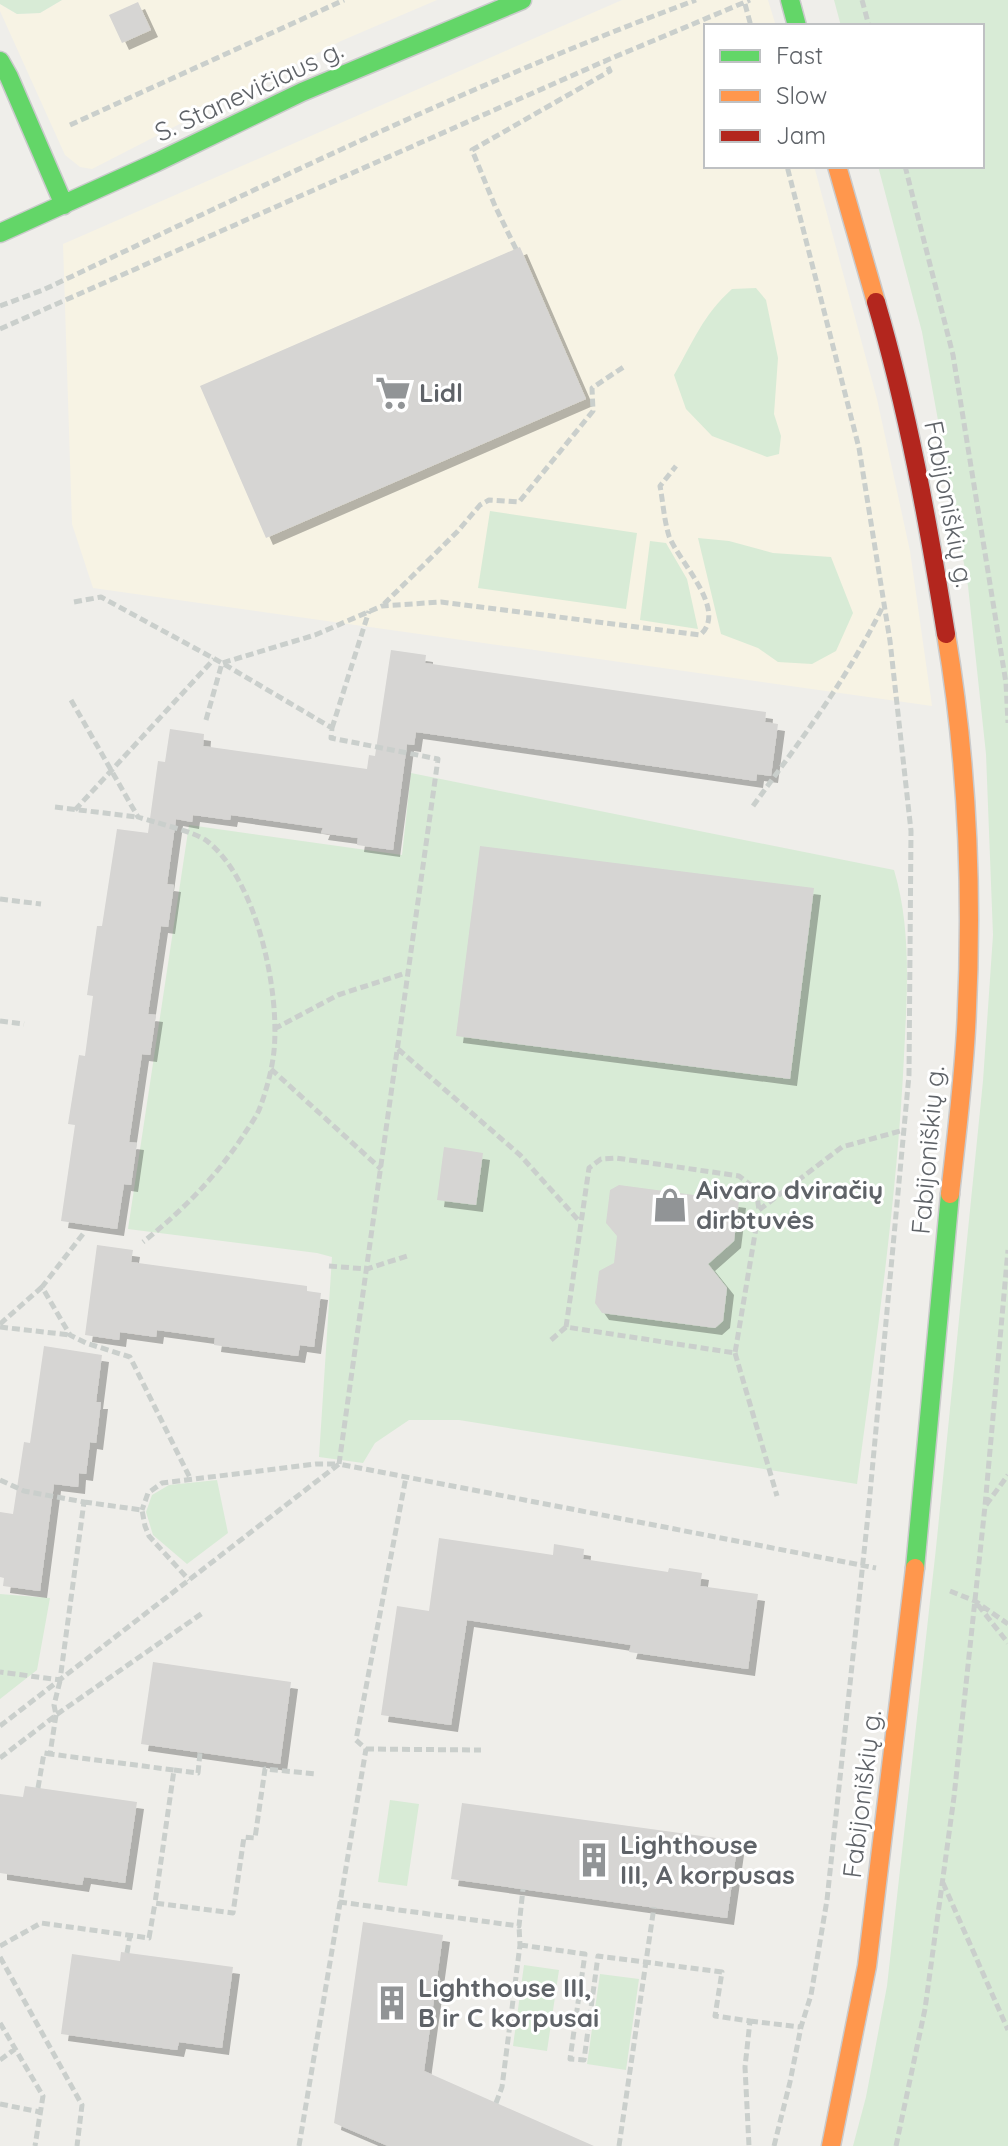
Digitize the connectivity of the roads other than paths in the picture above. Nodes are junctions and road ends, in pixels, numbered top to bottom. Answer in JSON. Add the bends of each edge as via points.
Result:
{"nodes":[{"id":1,"x":522,"y":0,"type":"edge"},
{"id":2,"x":790,"y":0,"type":"edge"},
{"id":3,"x":796,"y":24,"type":"edge"},
{"id":4,"x":0,"y":61,"type":"edge"},
{"id":5,"x":838,"y":168,"type":"edge"},
{"id":6,"x":64,"y":205,"type":"junction"},
{"id":7,"x":0,"y":233,"type":"edge"},
{"id":8,"x":831,"y":2146,"type":"edge"}],
"edges":[{"from":1,"to":6,"type":"street","name":"S. Stanevičiaus g.","via":[[302,92]]},
{"from":2,"to":3,"type":"street"},
{"from":4,"to":6,"type":"street"},
{"from":5,"to":8,"type":"street","name":"Fabijoniškių g.","via":[[894,364],[924,500],[955,687],[968,922],[966,1031],[914,1577],[867,1966]]},
{"from":6,"to":7,"type":"street","name":"S. Stanevičiaus g."}]}
